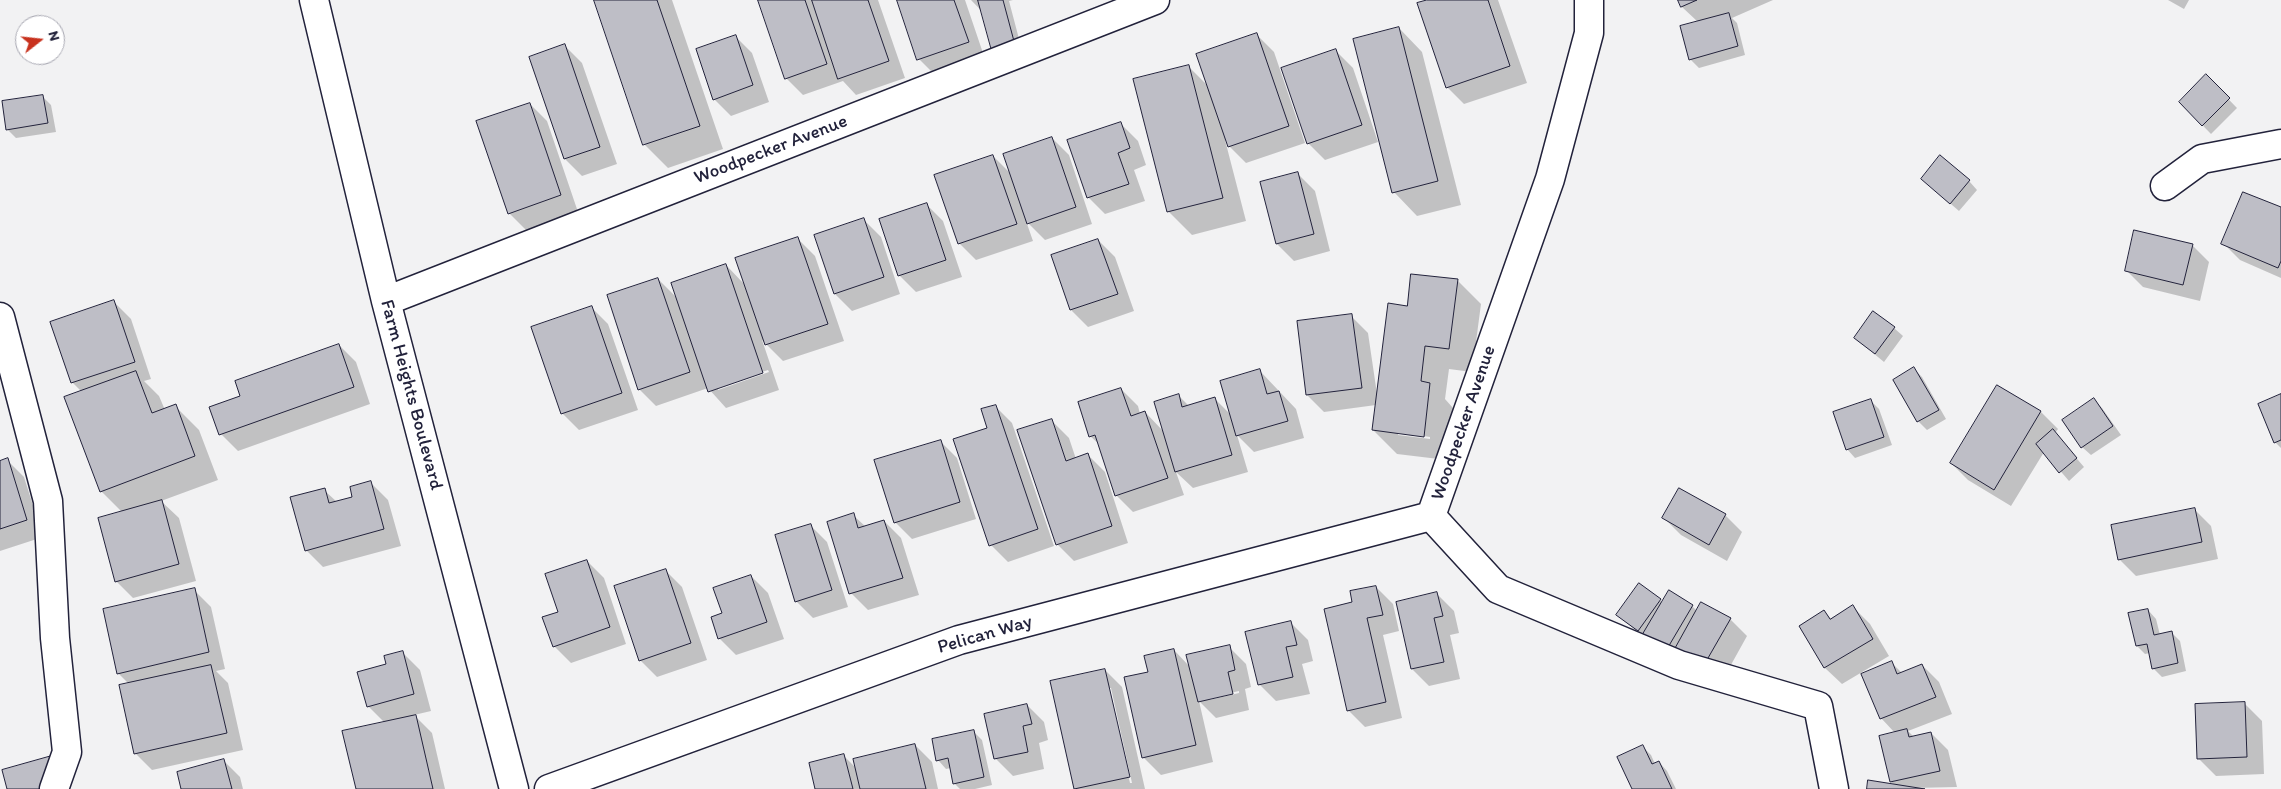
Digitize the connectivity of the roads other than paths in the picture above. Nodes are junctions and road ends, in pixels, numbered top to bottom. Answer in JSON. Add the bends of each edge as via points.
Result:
{"nodes":[{"id":1,"x":314,"y":0,"type":"edge"},
{"id":2,"x":1155,"y":0,"type":"edge"},
{"id":3,"x":1589,"y":0,"type":"edge"},
{"id":4,"x":2281,"y":144,"type":"edge"},
{"id":5,"x":2165,"y":186,"type":"dead end"},
{"id":6,"x":386,"y":301,"type":"junction"},
{"id":7,"x":0,"y":317,"type":"edge"},
{"id":8,"x":1431,"y":516,"type":"junction"},
{"id":9,"x":54,"y":789,"type":"edge"},
{"id":10,"x":514,"y":789,"type":"edge"},
{"id":11,"x":549,"y":789,"type":"edge"},
{"id":12,"x":1834,"y":789,"type":"edge"}],
"edges":[{"from":1,"to":6,"type":"street","name":"Farm Heights Boulevard"},
{"from":2,"to":6,"type":"street","name":"Woodpecker Avenue"},
{"from":3,"to":8,"type":"street","name":"Woodpecker Avenue","via":[[1589,33],[1550,179]]},
{"from":4,"to":5,"type":"street","via":[[2202,159]]},
{"from":6,"to":10,"type":"street","name":"Farm Heights Boulevard"},
{"from":7,"to":9,"type":"street","via":[[48,501],[55,638],[67,752]]},
{"from":8,"to":11,"type":"street","name":"Pelican Way","via":[[959,640]]},
{"from":8,"to":12,"type":"street","name":"Woodpecker Avenue","via":[[1498,589],[1680,665],[1818,706]]}]}
